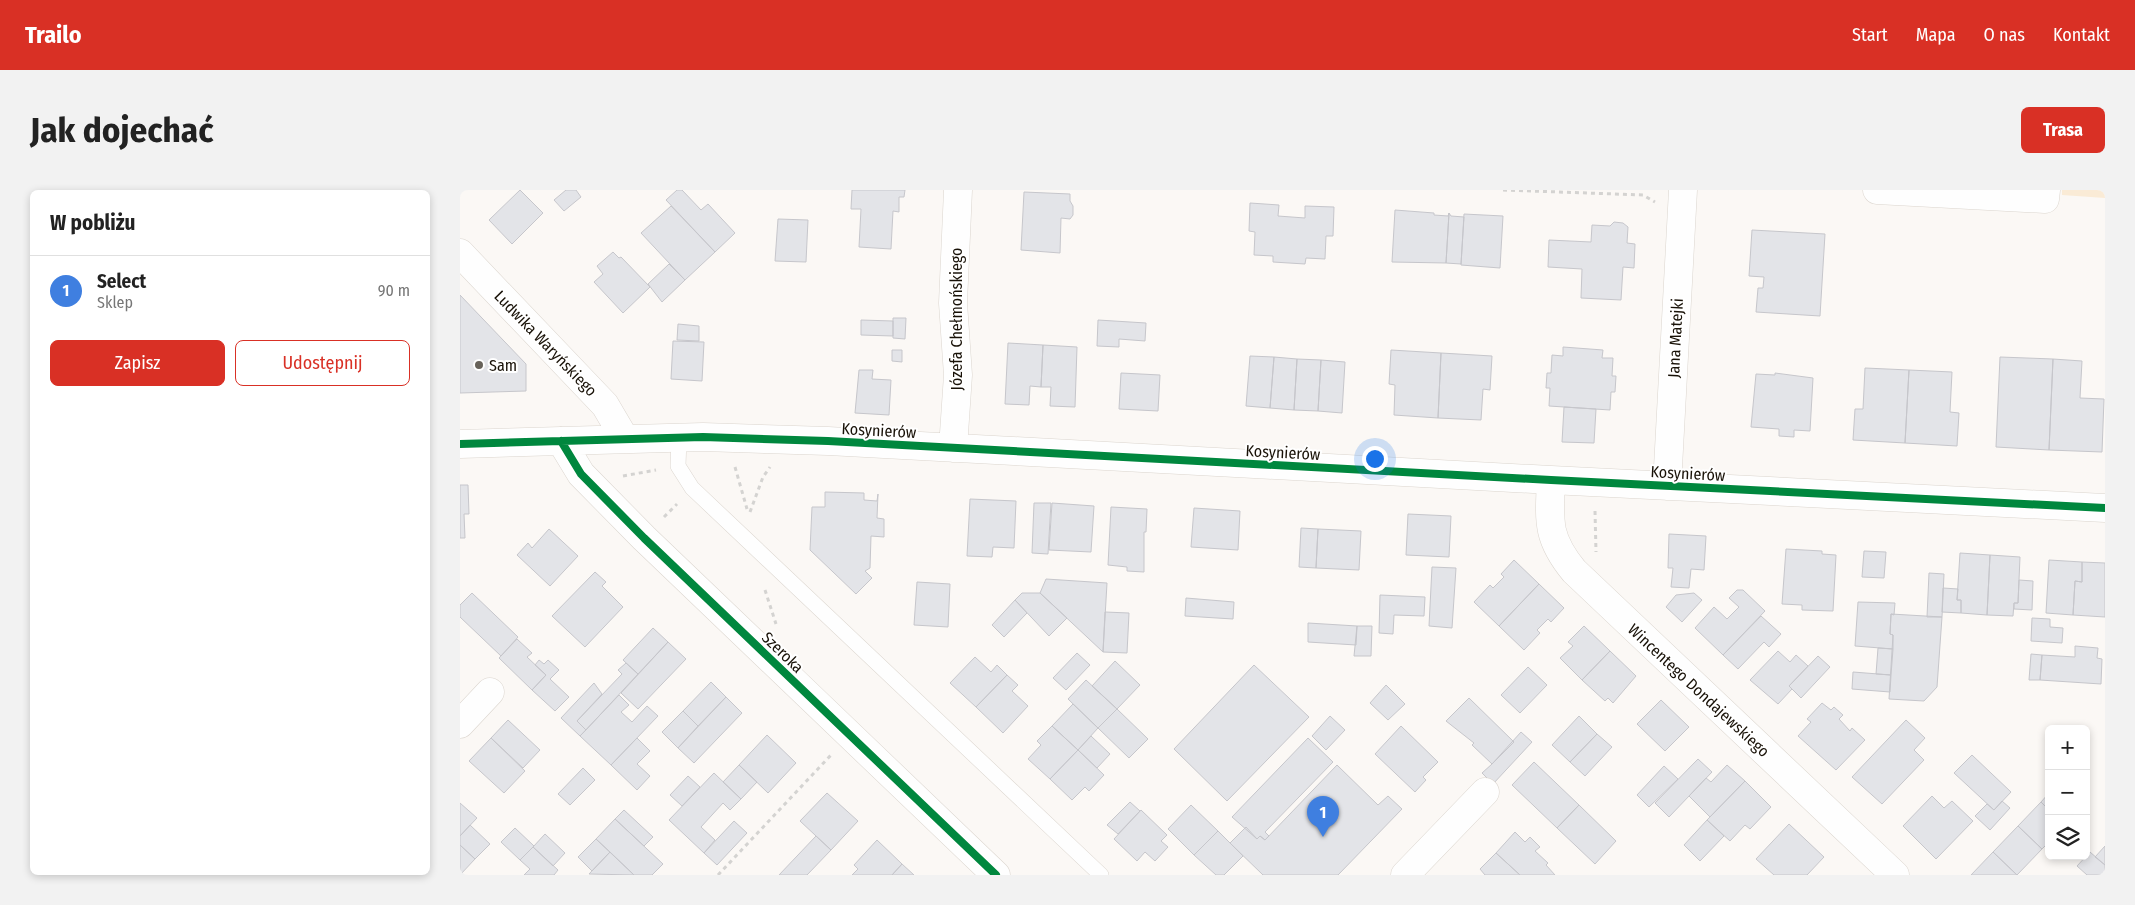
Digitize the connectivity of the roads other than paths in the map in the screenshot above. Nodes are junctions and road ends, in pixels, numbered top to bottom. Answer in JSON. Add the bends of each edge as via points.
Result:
{"nodes":[{"id":1,"x":958,"y":190,"type":"edge"},
{"id":2,"x":1682,"y":190,"type":"edge"},
{"id":3,"x":1877,"y":190,"type":"edge"},
{"id":4,"x":2046,"y":190,"type":"edge"},
{"id":5,"x":460,"y":253,"type":"edge"},
{"id":6,"x":678,"y":438,"type":"junction"},
{"id":7,"x":625,"y":439,"type":"junction"},
{"id":8,"x":560,"y":441,"type":"junction"},
{"id":9,"x":460,"y":444,"type":"edge"},
{"id":10,"x":953,"y":448,"type":"junction"},
{"id":11,"x":1551,"y":480,"type":"junction"},
{"id":12,"x":1667,"y":486,"type":"junction"},
{"id":13,"x":2105,"y":508,"type":"edge"},
{"id":14,"x":490,"y":692,"type":"dead end"},
{"id":15,"x":460,"y":724,"type":"edge"},
{"id":16,"x":1485,"y":792,"type":"dead end"},
{"id":17,"x":996,"y":875,"type":"edge"},
{"id":18,"x":1100,"y":875,"type":"edge"},
{"id":19,"x":1405,"y":875,"type":"edge"},
{"id":20,"x":1895,"y":875,"type":"edge"}],
"edges":[{"from":1,"to":10,"type":"street","name":"Józefa Chełmońskiego","via":[[953,303],[958,375]]},
{"from":2,"to":12,"type":"street","name":"Jana Matejki"},
{"from":3,"to":4,"type":"street","via":[[2045,199]]},
{"from":5,"to":7,"type":"street","name":"Ludwika Waryńskiego","via":[[605,405]]},
{"from":6,"to":7,"type":"street","name":"Kosynierów"},
{"from":6,"to":10,"type":"street","name":"Kosynierów"},
{"from":6,"to":18,"type":"lane","via":[[678,466],[692,488]]},
{"from":7,"to":8,"type":"street","name":"Kosynierów"},
{"from":8,"to":9,"type":"street","name":"Kosynierów"},
{"from":8,"to":17,"type":"street","name":"Szeroka","via":[[581,474],[644,538]]},
{"from":10,"to":11,"type":"street","name":"Kosynierów"},
{"from":11,"to":12,"type":"street","name":"Kosynierów"},
{"from":11,"to":20,"type":"street","name":"Wincentego Dondajewskiego","via":[[1552,536],[1560,555]]},
{"from":12,"to":13,"type":"street","name":"Kosynierów"},
{"from":14,"to":15,"type":"street"},
{"from":16,"to":19,"type":"street"}]}
